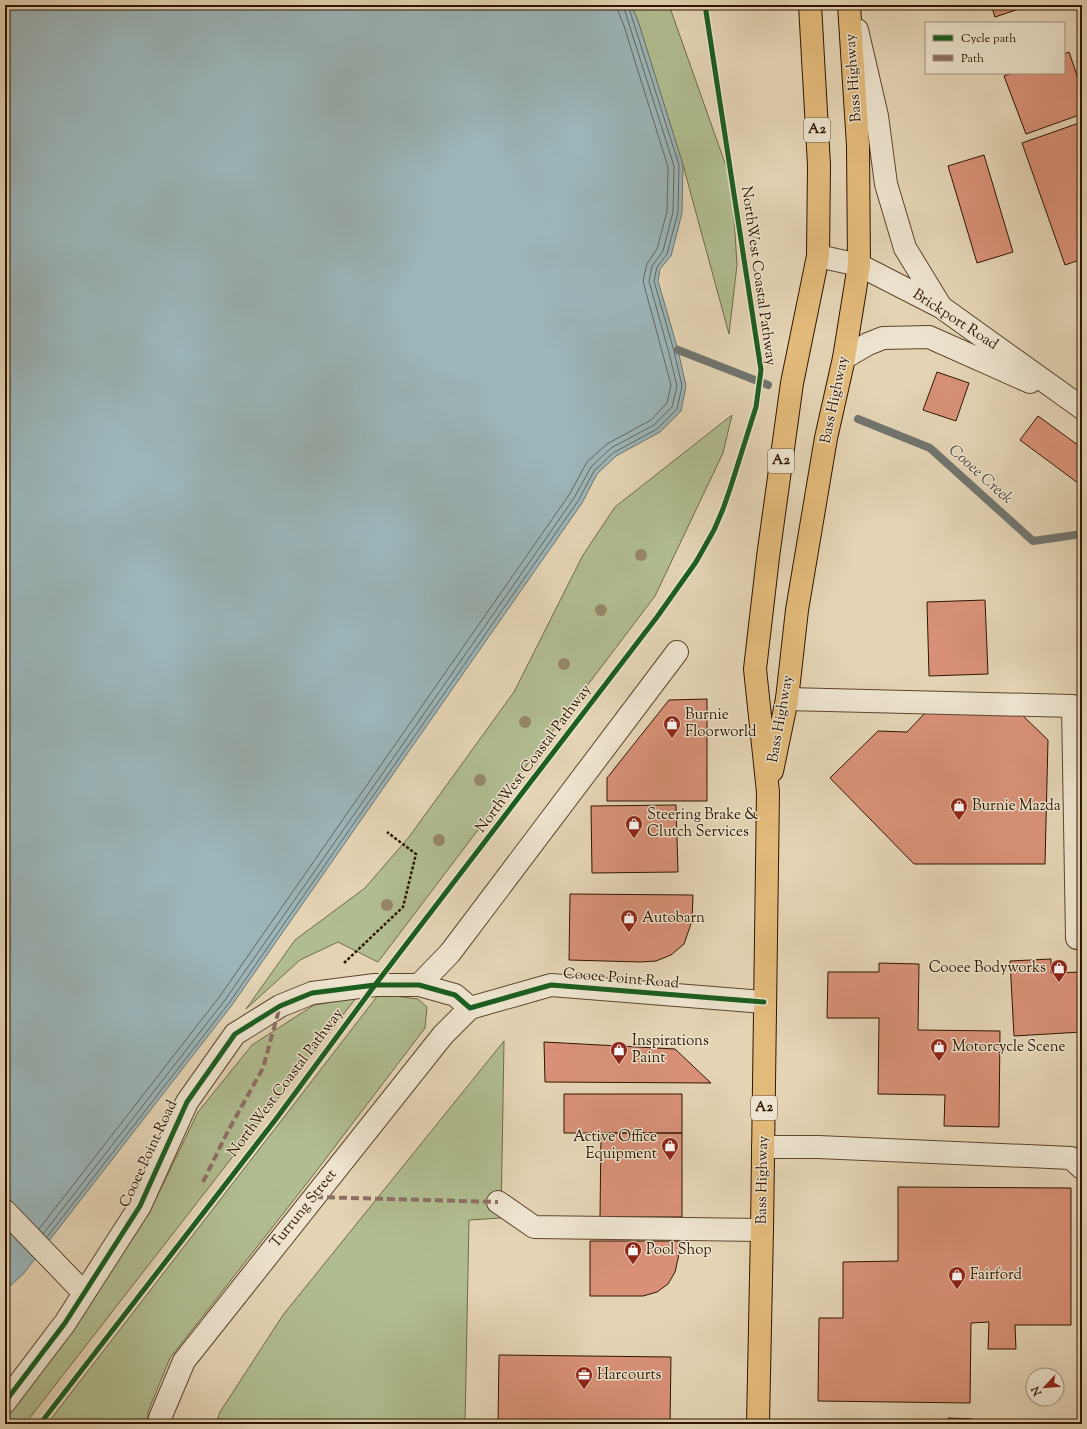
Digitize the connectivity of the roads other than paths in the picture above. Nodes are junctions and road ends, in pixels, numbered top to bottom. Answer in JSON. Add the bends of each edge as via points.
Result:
{"nodes":[{"id":1,"x":810,"y":5,"type":"edge"},
{"id":2,"x":850,"y":5,"type":"edge"},
{"id":3,"x":818,"y":256,"type":"junction"},
{"id":4,"x":859,"y":264,"type":"junction"},
{"id":5,"x":941,"y":307,"type":"junction"},
{"id":6,"x":844,"y":358,"type":"junction"},
{"id":7,"x":1077,"y":404,"type":"edge"},
{"id":8,"x":677,"y":652,"type":"dead end"},
{"id":9,"x":786,"y":700,"type":"junction"},
{"id":10,"x":768,"y":792,"type":"junction"},
{"id":11,"x":1077,"y":938,"type":"dead end"},
{"id":12,"x":419,"y":985,"type":"junction"},
{"id":13,"x":764,"y":1002,"type":"junction"},
{"id":14,"x":470,"y":1008,"type":"junction"},
{"id":15,"x":763,"y":1147,"type":"junction"},
{"id":16,"x":1082,"y":1168,"type":"edge"},
{"id":17,"x":498,"y":1202,"type":"dead end"},
{"id":18,"x":5,"y":1210,"type":"edge"},
{"id":19,"x":762,"y":1230,"type":"junction"},
{"id":20,"x":84,"y":1293,"type":"junction"},
{"id":21,"x":5,"y":1402,"type":"edge"},
{"id":22,"x":160,"y":1424,"type":"edge"},
{"id":23,"x":758,"y":1424,"type":"edge"}],
"edges":[{"from":1,"to":3,"type":"highway","name":"Bass Highway","number":"A2","via":[[819,165]]},
{"from":2,"to":4,"type":"highway","name":"Bass Highway","number":"A2","via":[[858,145]]},
{"from":2,"to":5,"type":"street","via":[[877,116],[886,184],[905,248]]},
{"from":3,"to":4,"type":"street","name":"Brickport Road"},
{"from":3,"to":10,"type":"highway","name":"Bass Highway","number":"A2","via":[[792,383],[755,669]]},
{"from":4,"to":5,"type":"street","name":"Brickport Road"},
{"from":4,"to":6,"type":"highway","name":"Bass Highway","number":"A2"},
{"from":5,"to":7,"type":"street","name":"Brickport Road"},
{"from":6,"to":7,"type":"street","via":[[883,338],[929,337]]},
{"from":6,"to":9,"type":"highway","name":"Bass Highway","number":"A2","via":[[826,438],[800,595]]},
{"from":8,"to":12,"type":"street","via":[[450,953]]},
{"from":9,"to":10,"type":"highway","name":"Bass Highway","number":"A2"},
{"from":9,"to":11,"type":"street","via":[[1073,706]]},
{"from":10,"to":13,"type":"highway","name":"Bass Highway","number":"A2"},
{"from":12,"to":14,"type":"street","name":"Cooee Point Road","via":[[456,995]]},
{"from":12,"to":20,"type":"street","name":"Cooee Point Road","via":[[375,985],[312,993],[280,1006],[235,1034],[187,1102],[140,1206]]},
{"from":13,"to":14,"type":"street","name":"Cooee Point Road","via":[[551,985]]},
{"from":13,"to":15,"type":"highway","name":"Bass Highway","number":"A2"},
{"from":14,"to":22,"type":"street","name":"Turrung Street","via":[[443,1035],[184,1361],[160,1418]]},
{"from":15,"to":16,"type":"street","via":[[1071,1158]]},
{"from":15,"to":19,"type":"highway","name":"Bass Highway","number":"A2"},
{"from":17,"to":19,"type":"street","via":[[534,1227]]},
{"from":18,"to":20,"type":"street"},
{"from":19,"to":23,"type":"highway","name":"Bass Highway","number":"A2"},
{"from":20,"to":21,"type":"street","name":"Cooee Point Road","via":[[65,1323]]}]}
